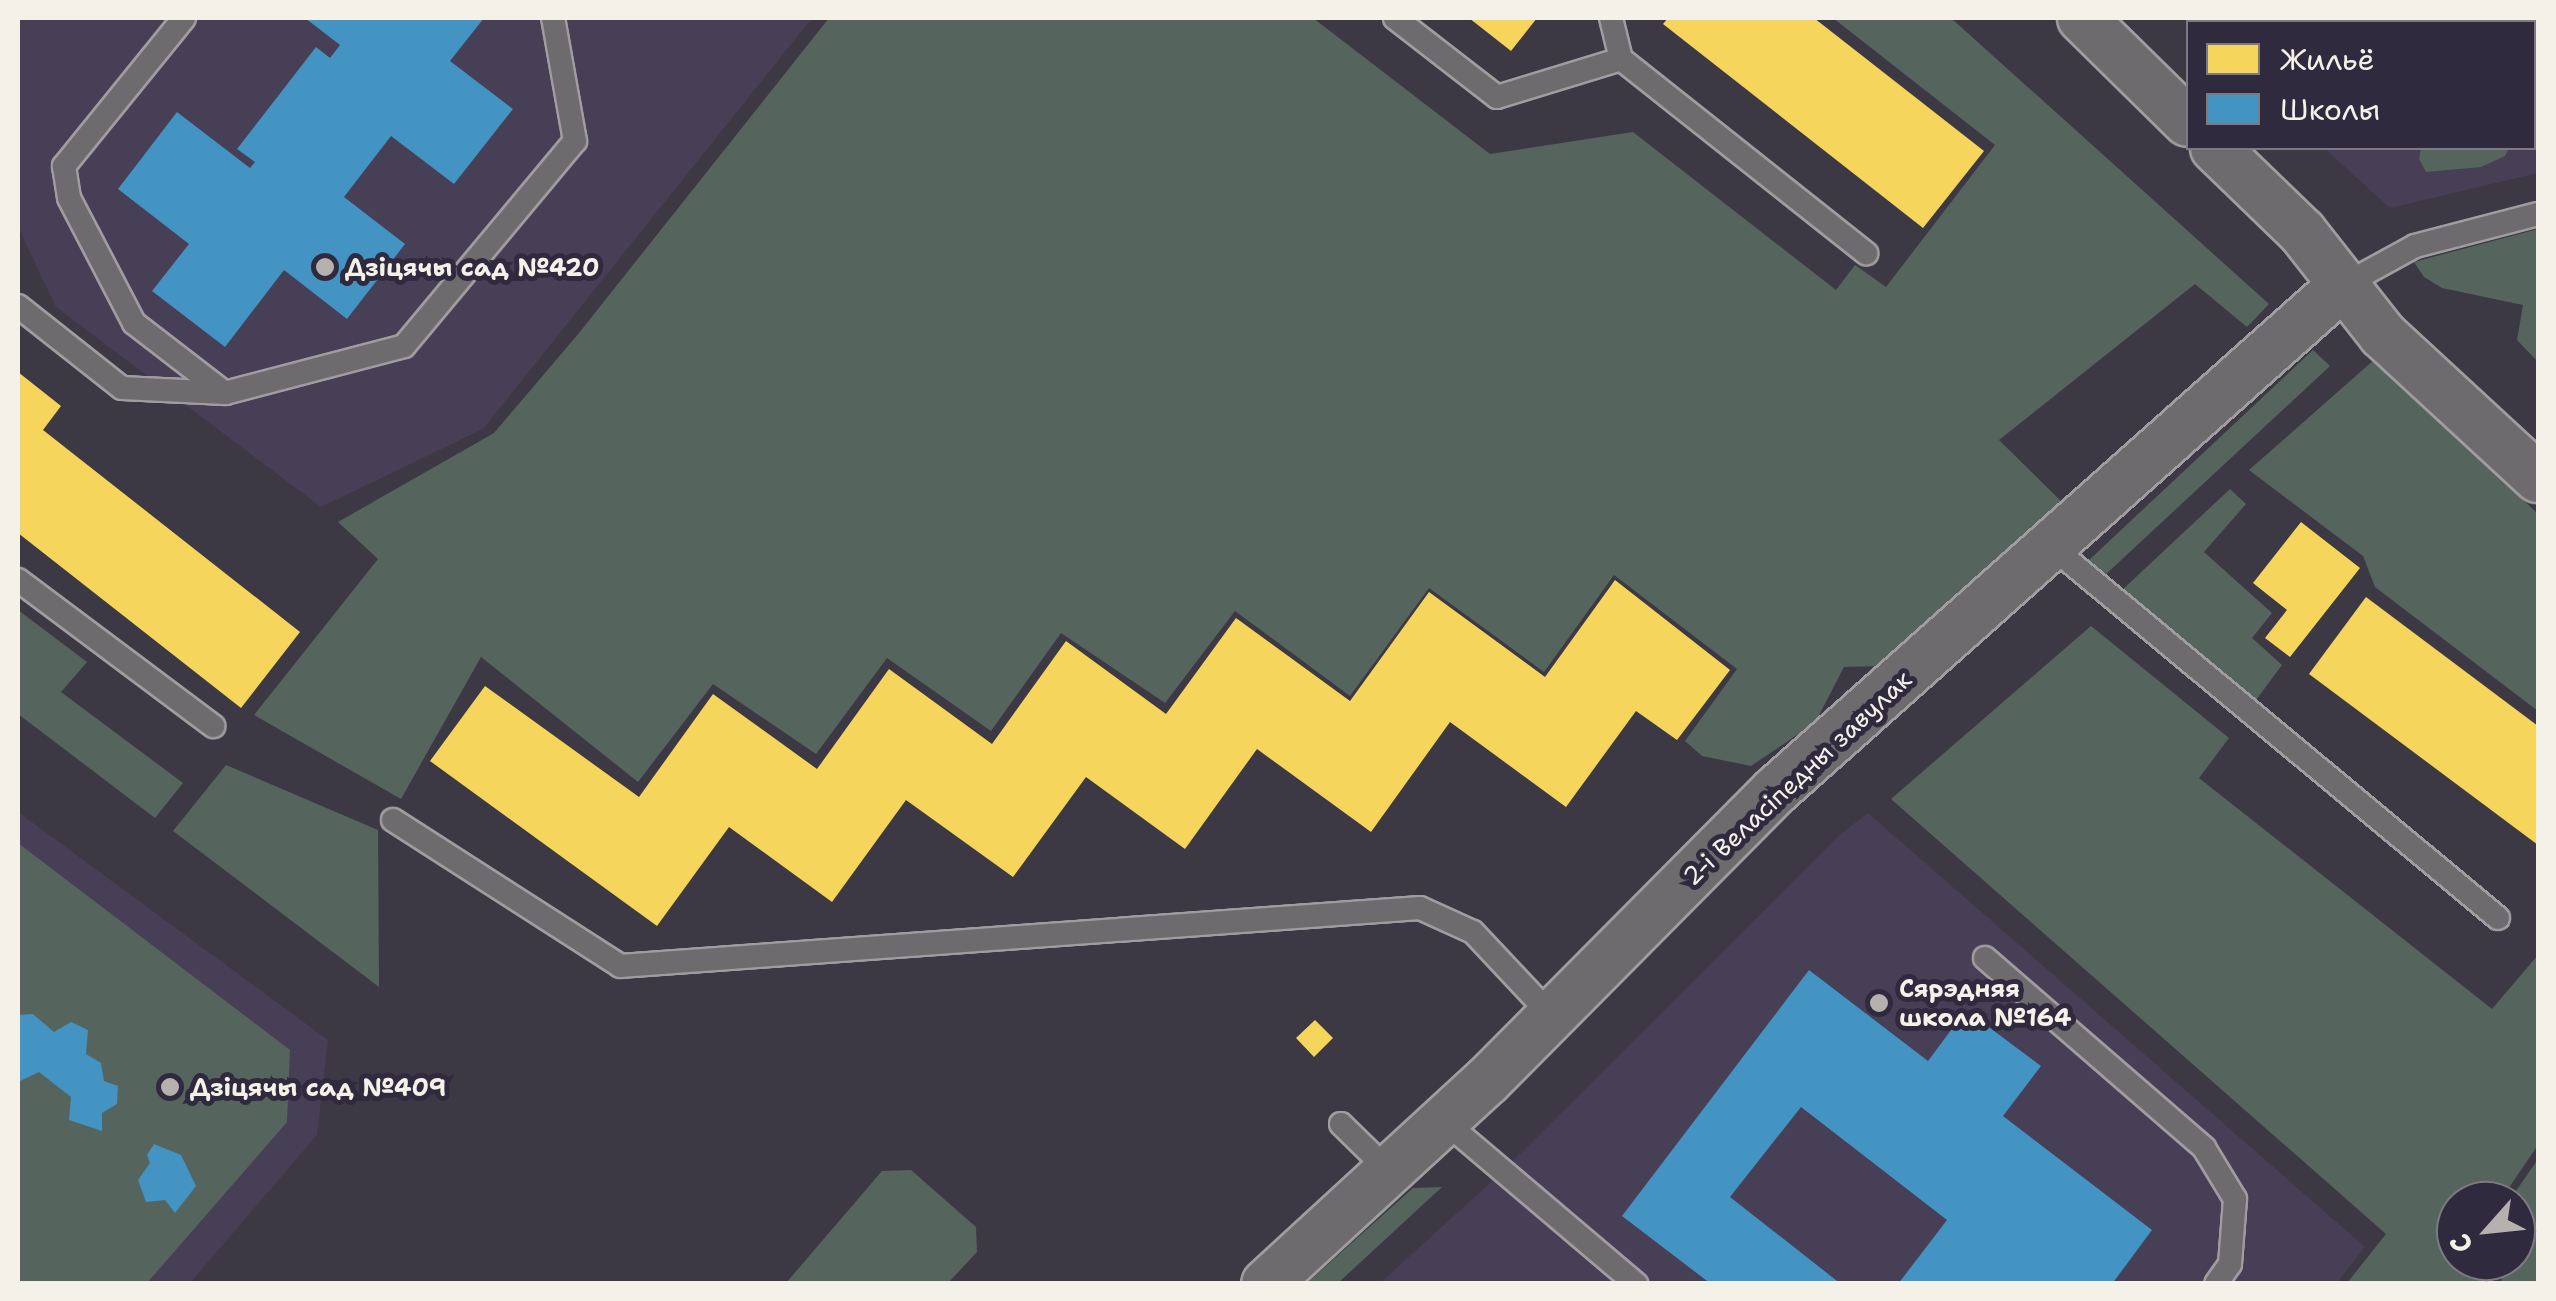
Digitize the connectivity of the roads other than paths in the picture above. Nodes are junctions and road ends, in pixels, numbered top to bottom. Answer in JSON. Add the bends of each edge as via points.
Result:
{"nodes":[{"id":1,"x":184,"y":18,"type":"edge"},
{"id":2,"x":553,"y":18,"type":"edge"},
{"id":3,"x":1394,"y":18,"type":"edge"},
{"id":4,"x":1611,"y":18,"type":"edge"},
{"id":5,"x":2082,"y":18,"type":"edge"},
{"id":6,"x":1621,"y":59,"type":"junction"},
{"id":7,"x":2186,"y":120,"type":"edge"},
{"id":8,"x":2217,"y":150,"type":"edge"},
{"id":9,"x":2538,"y":214,"type":"edge"},
{"id":10,"x":1866,"y":253,"type":"dead end"},
{"id":11,"x":2342,"y":286,"type":"junction"},
{"id":12,"x":18,"y":306,"type":"edge"},
{"id":13,"x":225,"y":393,"type":"junction"},
{"id":14,"x":2538,"y":478,"type":"edge"},
{"id":15,"x":2052,"y":547,"type":"junction"},
{"id":16,"x":18,"y":580,"type":"edge"},
{"id":17,"x":213,"y":726,"type":"dead end"},
{"id":18,"x":393,"y":820,"type":"dead end"},
{"id":19,"x":2498,"y":918,"type":"dead end"},
{"id":20,"x":1985,"y":958,"type":"dead end"},
{"id":21,"x":1552,"y":1016,"type":"junction"},
{"id":22,"x":1444,"y":1121,"type":"junction"},
{"id":23,"x":1340,"y":1124,"type":"dead end"},
{"id":24,"x":1389,"y":1171,"type":"junction"},
{"id":25,"x":1266,"y":1284,"type":"edge"},
{"id":26,"x":1636,"y":1284,"type":"edge"},
{"id":27,"x":2216,"y":1284,"type":"edge"}],
"edges":[{"from":1,"to":13,"type":"lane","via":[[64,166],[68,198],[134,323]]},
{"from":2,"to":13,"type":"lane","via":[[575,141],[404,346]]},
{"from":3,"to":6,"type":"lane","via":[[1497,97]]},
{"from":4,"to":6,"type":"lane"},
{"from":5,"to":7,"type":"street"},
{"from":6,"to":10,"type":"lane"},
{"from":8,"to":11,"type":"street","via":[[2302,232]]},
{"from":9,"to":11,"type":"lane","via":[[2415,246]]},
{"from":11,"to":14,"type":"street","via":[[2383,335]]},
{"from":11,"to":15,"type":"street","name":"2-і Веласіпедны завулак"},
{"from":12,"to":13,"type":"lane","via":[[122,388]]},
{"from":15,"to":19,"type":"lane"},
{"from":15,"to":21,"type":"street","name":"2-і Веласіпедны завулак","via":[[1775,791]]},
{"from":16,"to":17,"type":"lane"},
{"from":18,"to":21,"type":"lane","via":[[620,966],[1420,908],[1473,932]]},
{"from":20,"to":27,"type":"lane","via":[[2204,1148],[2235,1199],[2230,1264]]},
{"from":21,"to":22,"type":"street","name":"2-і Веласіпедны завулак"},
{"from":22,"to":24,"type":"street","name":"2-і Веласіпедны завулак"},
{"from":22,"to":26,"type":"lane"},
{"from":23,"to":24,"type":"lane"},
{"from":24,"to":25,"type":"street","name":"2-і Веласіпедны завулак"}]}
